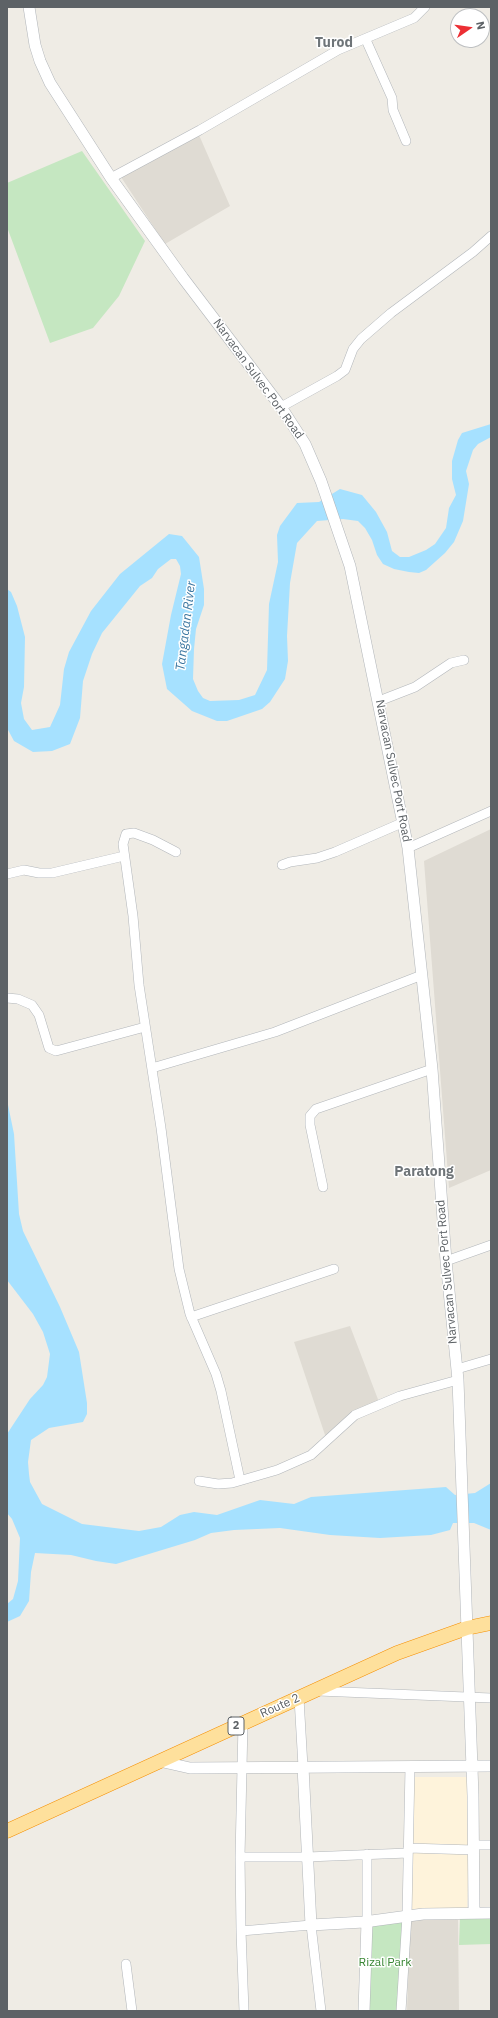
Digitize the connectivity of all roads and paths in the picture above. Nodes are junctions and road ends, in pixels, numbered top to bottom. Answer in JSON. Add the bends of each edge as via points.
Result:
{"nodes":[{"id":1,"x":29,"y":7,"type":"edge"},
{"id":2,"x":425,"y":7,"type":"edge"},
{"id":3,"x":366,"y":40,"type":"junction"},
{"id":4,"x":406,"y":141,"type":"dead end"},
{"id":5,"x":111,"y":178,"type":"junction"},
{"id":6,"x":491,"y":236,"type":"edge"},
{"id":7,"x":281,"y":407,"type":"junction"},
{"id":8,"x":464,"y":660,"type":"dead end"},
{"id":9,"x":379,"y":700,"type":"junction"},
{"id":10,"x":491,"y":811,"type":"edge"},
{"id":11,"x":404,"y":822,"type":"junction"},
{"id":12,"x":408,"y":848,"type":"junction"},
{"id":13,"x":176,"y":852,"type":"dead end"},
{"id":14,"x":124,"y":856,"type":"junction"},
{"id":15,"x":282,"y":866,"type":"dead end"},
{"id":16,"x":7,"y":874,"type":"edge"},
{"id":17,"x":422,"y":975,"type":"junction"},
{"id":18,"x":7,"y":998,"type":"edge"},
{"id":19,"x":145,"y":1027,"type":"junction"},
{"id":20,"x":152,"y":1068,"type":"junction"},
{"id":21,"x":432,"y":1069,"type":"junction"},
{"id":22,"x":323,"y":1187,"type":"dead end"},
{"id":23,"x":491,"y":1245,"type":"edge"},
{"id":24,"x":446,"y":1261,"type":"junction"},
{"id":25,"x":334,"y":1269,"type":"dead end"},
{"id":26,"x":191,"y":1317,"type":"junction"},
{"id":27,"x":491,"y":1360,"type":"edge"},
{"id":28,"x":457,"y":1369,"type":"junction"},
{"id":29,"x":458,"y":1380,"type":"junction"},
{"id":30,"x":240,"y":1480,"type":"junction"},
{"id":31,"x":199,"y":1481,"type":"dead end"},
{"id":32,"x":491,"y":1623,"type":"edge"},
{"id":33,"x":467,"y":1628,"type":"junction"},
{"id":34,"x":314,"y":1691,"type":"junction"},
{"id":35,"x":468,"y":1697,"type":"junction"},
{"id":36,"x":299,"y":1698,"type":"junction"},
{"id":37,"x":491,"y":1698,"type":"edge"},
{"id":38,"x":243,"y":1723,"type":"junction"},
{"id":39,"x":159,"y":1761,"type":"junction"},
{"id":40,"x":471,"y":1766,"type":"junction"},
{"id":41,"x":491,"y":1766,"type":"edge"},
{"id":42,"x":242,"y":1767,"type":"junction"},
{"id":43,"x":303,"y":1767,"type":"junction"},
{"id":44,"x":410,"y":1768,"type":"junction"},
{"id":45,"x":7,"y":1830,"type":"edge"},
{"id":46,"x":491,"y":1845,"type":"edge"},
{"id":47,"x":474,"y":1848,"type":"junction"},
{"id":48,"x":408,"y":1850,"type":"junction"},
{"id":49,"x":367,"y":1854,"type":"junction"},
{"id":50,"x":240,"y":1857,"type":"junction"},
{"id":51,"x":308,"y":1857,"type":"junction"},
{"id":52,"x":491,"y":1913,"type":"edge"},
{"id":53,"x":474,"y":1914,"type":"junction"},
{"id":54,"x":407,"y":1916,"type":"junction"},
{"id":55,"x":367,"y":1922,"type":"junction"},
{"id":56,"x":312,"y":1925,"type":"junction"},
{"id":57,"x":241,"y":1931,"type":"junction"},
{"id":58,"x":126,"y":1964,"type":"dead end"},
{"id":59,"x":132,"y":2011,"type":"edge"},
{"id":60,"x":244,"y":2011,"type":"edge"},
{"id":61,"x":321,"y":2011,"type":"edge"},
{"id":62,"x":364,"y":2011,"type":"edge"},
{"id":63,"x":401,"y":2011,"type":"edge"}],
"edges":[{"from":1,"to":5,"type":"street","name":"Narvacan Sulvec Port Road","via":[[35,45],[44,71]]},
{"from":2,"to":3,"type":"street","via":[[414,18]]},
{"from":3,"to":4,"type":"street","via":[[392,98],[393,110]]},
{"from":3,"to":5,"type":"street","via":[[338,50]]},
{"from":5,"to":7,"type":"street","name":"Narvacan Sulvec Port Road"},
{"from":6,"to":7,"type":"street","via":[[361,339],[353,349],[345,370]]},
{"from":7,"to":9,"type":"street","name":"Narvacan Sulvec Port Road","via":[[305,444],[337,527],[350,566]]},
{"from":8,"to":9,"type":"street","via":[[451,663],[415,687]]},
{"from":9,"to":11,"type":"street","name":"Narvacan Sulvec Port Road"},
{"from":10,"to":12,"type":"street"},
{"from":11,"to":12,"type":"street","name":"Narvacan Sulvec Port Road"},
{"from":11,"to":15,"type":"street","via":[[335,852]]},
{"from":12,"to":17,"type":"street","name":"Narvacan Sulvec Port Road"},
{"from":13,"to":14,"type":"street","via":[[152,840],[129,833],[124,837]]},
{"from":14,"to":16,"type":"street","via":[[52,873],[24,870]]},
{"from":14,"to":19,"type":"street"},
{"from":17,"to":20,"type":"street","via":[[275,1032]]},
{"from":17,"to":21,"type":"street","name":"Narvacan Sulvec Port Road"},
{"from":18,"to":19,"type":"street","via":[[18,999],[32,1005],[39,1016],[49,1048],[56,1051]]},
{"from":19,"to":20,"type":"street"},
{"from":20,"to":26,"type":"street","via":[[179,1269]]},
{"from":21,"to":22,"type":"street","via":[[316,1109],[310,1116],[310,1125]]},
{"from":21,"to":24,"type":"street","name":"Narvacan Sulvec Port Road"},
{"from":23,"to":24,"type":"street"},
{"from":24,"to":28,"type":"street","name":"Narvacan Sulvec Port Road"},
{"from":25,"to":26,"type":"street"},
{"from":26,"to":30,"type":"street","via":[[216,1374]]},
{"from":27,"to":28,"type":"street"},
{"from":28,"to":29,"type":"street","name":"Narvacan Sulvec Port Road"},
{"from":29,"to":30,"type":"street","via":[[400,1396],[369,1408],[344,1423],[311,1454],[278,1470]]},
{"from":29,"to":33,"type":"street","name":"Narvacan Sulvec Port Road"},
{"from":30,"to":31,"type":"street","via":[[218,1484]]},
{"from":32,"to":33,"type":"highway","name":"Route 2","number":"2"},
{"from":33,"to":34,"type":"highway","name":"Route 2","number":"2","via":[[397,1653]]},
{"from":33,"to":35,"type":"street","name":"Narvacan Sulvec Port Road"},
{"from":34,"to":35,"type":"street"},
{"from":34,"to":36,"type":"highway","name":"Route 2","number":"2"},
{"from":35,"to":37,"type":"street"},
{"from":35,"to":40,"type":"street","name":"Narvacan Sulvec Port Road"},
{"from":36,"to":38,"type":"highway","name":"Route 2","number":"2"},
{"from":36,"to":43,"type":"street"},
{"from":38,"to":39,"type":"highway","name":"Route 2","number":"2"},
{"from":38,"to":42,"type":"street"},
{"from":39,"to":42,"type":"street","via":[[190,1768]]},
{"from":39,"to":45,"type":"highway","name":"Route 2","number":"2"},
{"from":40,"to":41,"type":"street"},
{"from":40,"to":44,"type":"street"},
{"from":40,"to":47,"type":"street","name":"Narvacan Sulvec Port Road"},
{"from":42,"to":43,"type":"street"},
{"from":42,"to":50,"type":"street"},
{"from":43,"to":44,"type":"street"},
{"from":43,"to":51,"type":"street"},
{"from":44,"to":48,"type":"street"},
{"from":46,"to":47,"type":"street"},
{"from":47,"to":48,"type":"street"},
{"from":47,"to":53,"type":"street","name":"Narvacan Sulvec Port Road"},
{"from":48,"to":49,"type":"street"},
{"from":48,"to":54,"type":"street"},
{"from":49,"to":51,"type":"street"},
{"from":49,"to":55,"type":"street"},
{"from":50,"to":51,"type":"street"},
{"from":50,"to":57,"type":"street"},
{"from":51,"to":56,"type":"street"},
{"from":52,"to":53,"type":"street"},
{"from":53,"to":54,"type":"street"},
{"from":54,"to":55,"type":"street"},
{"from":54,"to":63,"type":"street"},
{"from":55,"to":56,"type":"street"},
{"from":55,"to":62,"type":"street"},
{"from":56,"to":57,"type":"street"},
{"from":56,"to":61,"type":"street"},
{"from":57,"to":60,"type":"street"},
{"from":58,"to":59,"type":"street"}]}
